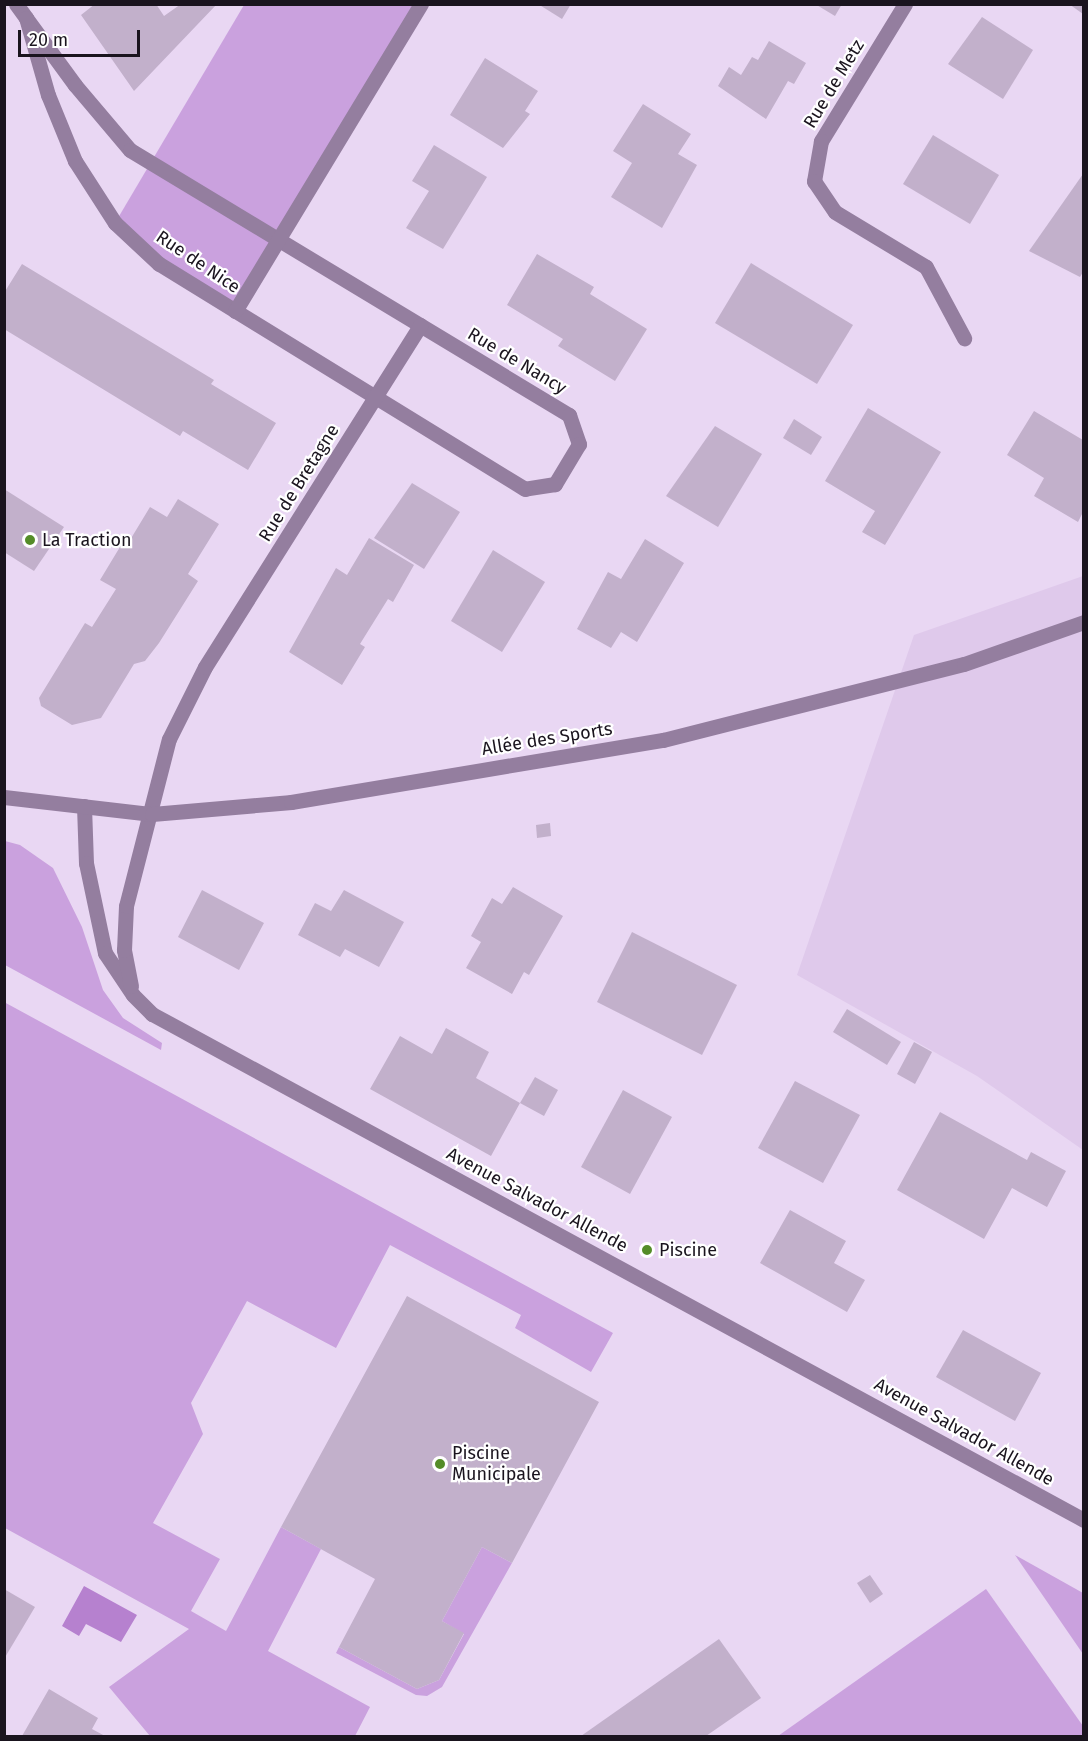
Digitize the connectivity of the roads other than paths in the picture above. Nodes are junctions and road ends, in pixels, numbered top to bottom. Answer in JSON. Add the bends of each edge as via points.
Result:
{"nodes":[{"id":1,"x":16,"y":4,"type":"edge"},
{"id":2,"x":421,"y":4,"type":"edge"},
{"id":3,"x":905,"y":4,"type":"edge"},
{"id":4,"x":26,"y":18,"type":"junction"},
{"id":5,"x":278,"y":239,"type":"junction"},
{"id":6,"x":235,"y":311,"type":"junction"},
{"id":7,"x":420,"y":325,"type":"junction"},
{"id":8,"x":964,"y":338,"type":"dead end"},
{"id":9,"x":376,"y":399,"type":"junction"},
{"id":10,"x":1083,"y":622,"type":"edge"},
{"id":11,"x":4,"y":797,"type":"edge"},
{"id":12,"x":84,"y":806,"type":"junction"},
{"id":13,"x":152,"y":814,"type":"junction"},
{"id":14,"x":133,"y":995,"type":"junction"},
{"id":15,"x":1083,"y":1520,"type":"edge"}],
"edges":[{"from":1,"to":4,"type":"street"},
{"from":2,"to":5,"type":"street"},
{"from":3,"to":8,"type":"street","name":"Rue de Metz","via":[[821,141],[814,181],[835,212],[926,267]]},
{"from":4,"to":5,"type":"street","via":[[130,150]]},
{"from":4,"to":6,"type":"street","name":"Rue de Nice","via":[[48,95],[75,161],[115,223],[159,264]]},
{"from":5,"to":6,"type":"street"},
{"from":5,"to":7,"type":"street"},
{"from":6,"to":9,"type":"street","name":"Rue de Nice"},
{"from":7,"to":9,"type":"street","name":"Rue de Bretagne"},
{"from":7,"to":9,"type":"street","name":"Rue de Nancy","via":[[569,415],[579,444],[555,484],[525,489]]},
{"from":9,"to":13,"type":"street","name":"Rue de Bretagne","via":[[205,667],[168,739]]},
{"from":10,"to":13,"type":"street","name":"Allée des Sports","via":[[964,664],[663,740],[291,802]]},
{"from":11,"to":12,"type":"street","name":"Allée des Sports"},
{"from":12,"to":13,"type":"street","name":"Allée des Sports"},
{"from":12,"to":14,"type":"street","name":"Avenue Salvador Allende","via":[[86,863],[105,953]]},
{"from":13,"to":14,"type":"street","via":[[137,856],[126,906],[124,950]]},
{"from":14,"to":15,"type":"street","name":"Avenue Salvador Allende","via":[[152,1014]]}]}
